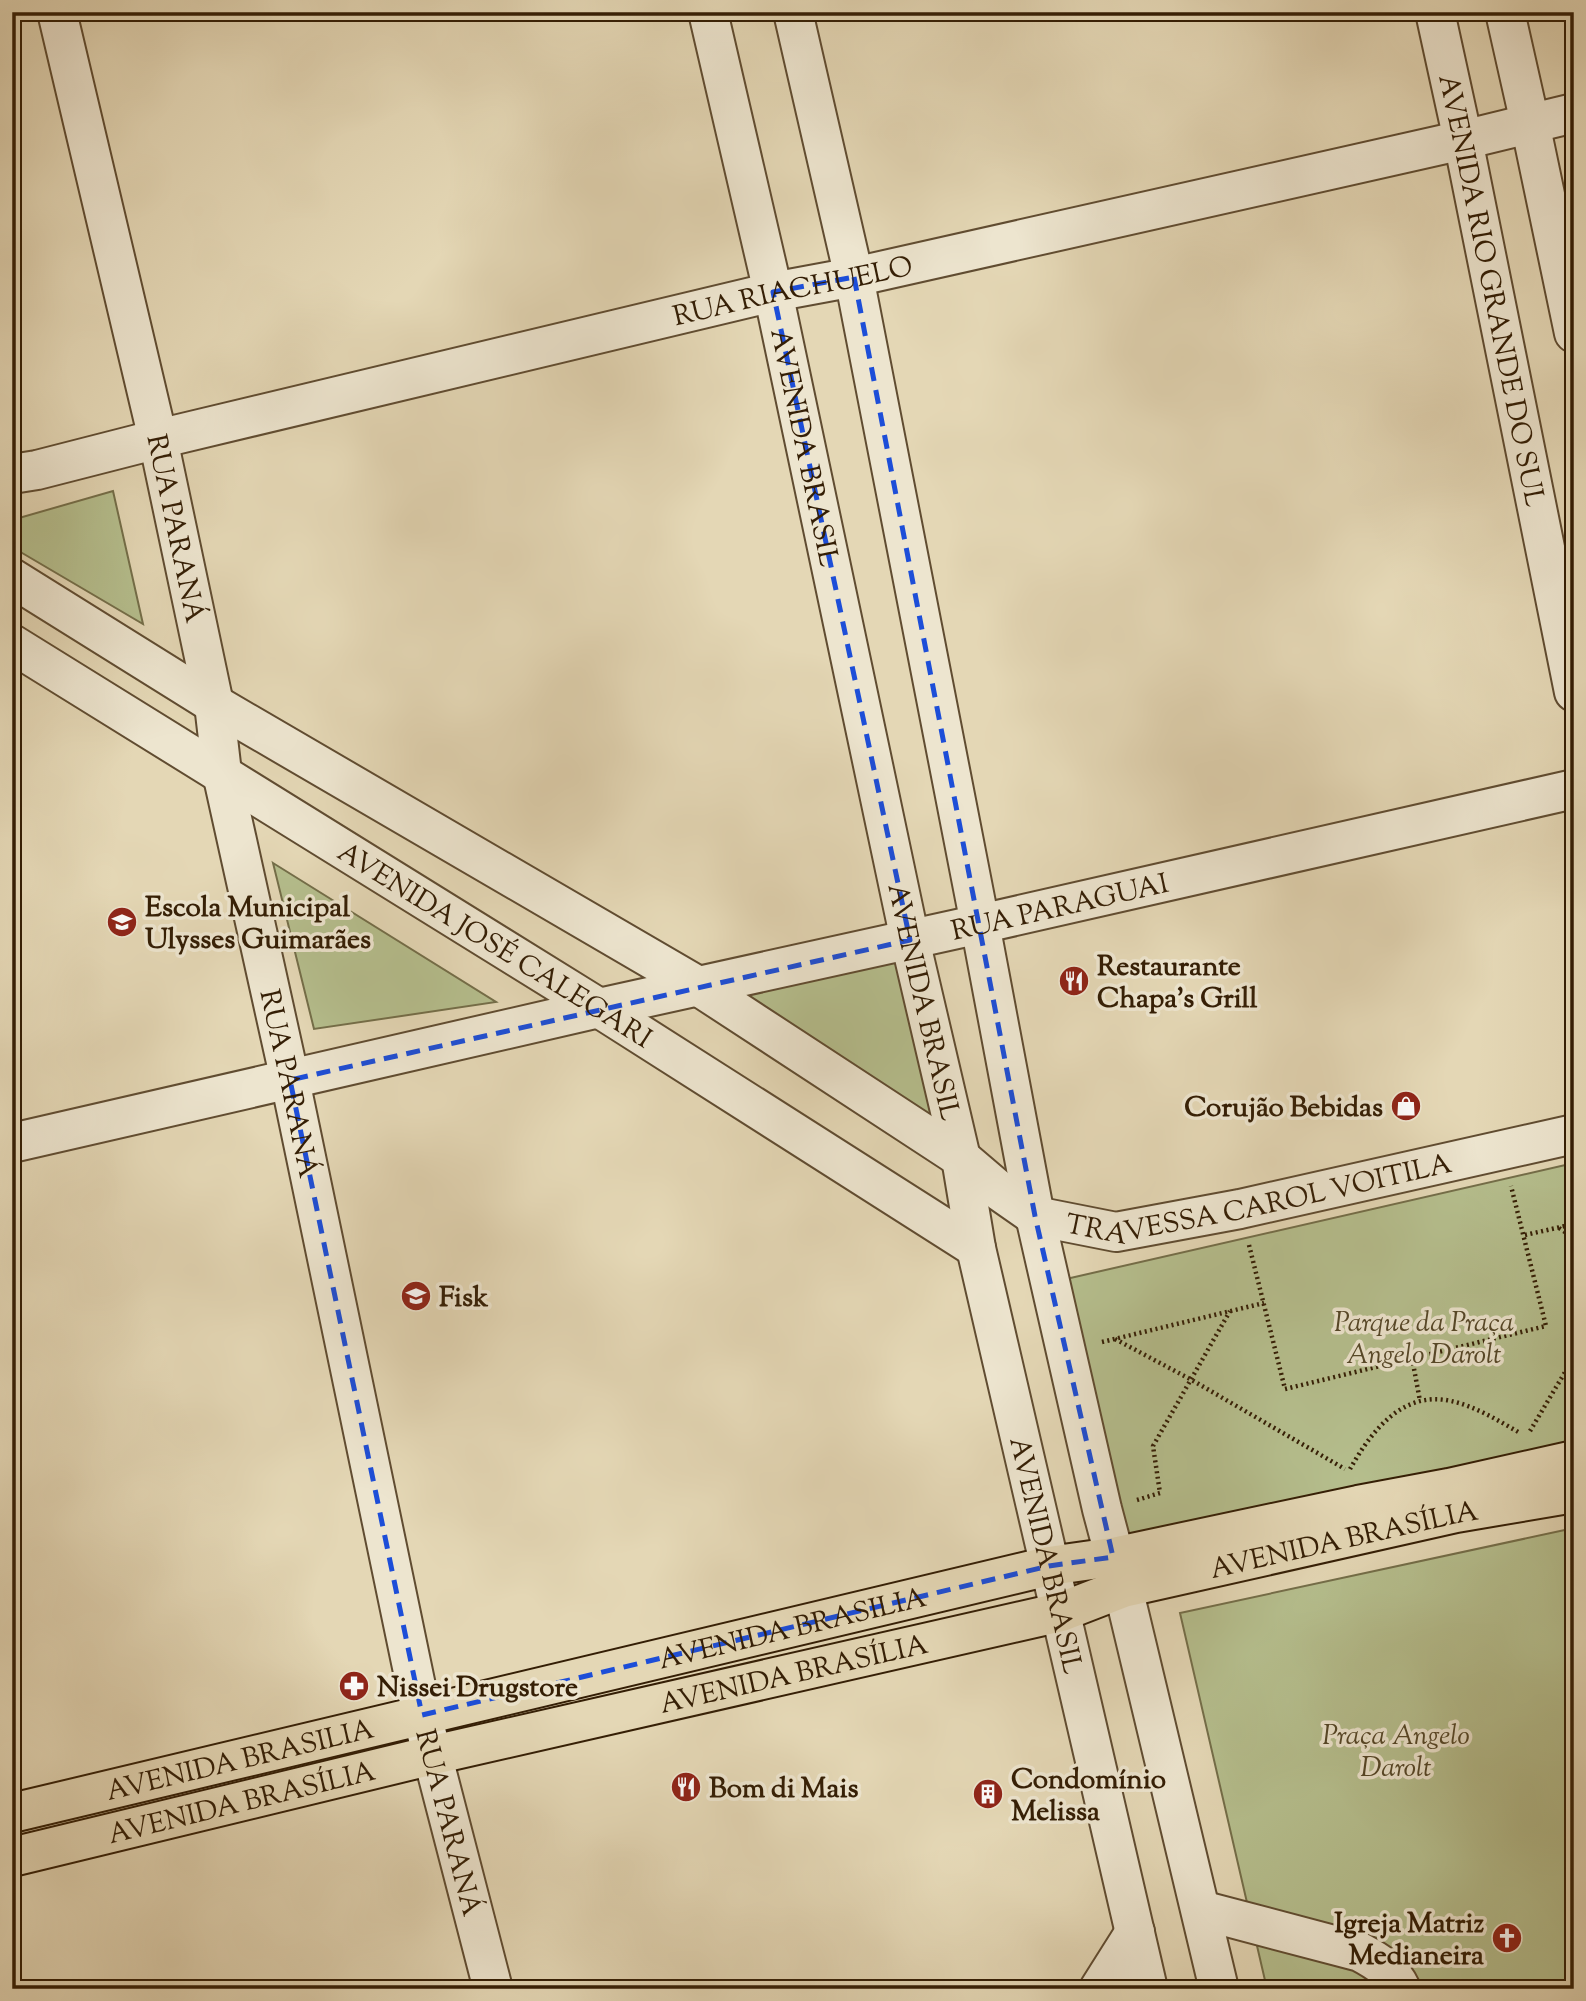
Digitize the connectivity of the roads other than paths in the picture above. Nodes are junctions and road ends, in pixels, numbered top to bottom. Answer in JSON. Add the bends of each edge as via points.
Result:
{"nodes":[{"id":1,"x":57,"y":12,"type":"edge"},
{"id":2,"x":708,"y":12,"type":"edge"},
{"id":3,"x":793,"y":12,"type":"edge"},
{"id":4,"x":1434,"y":12,"type":"edge"},
{"id":5,"x":1505,"y":12,"type":"edge"},
{"id":6,"x":1574,"y":113,"type":"edge"},
{"id":7,"x":1530,"y":123,"type":"junction"},
{"id":8,"x":1463,"y":140,"type":"junction"},
{"id":9,"x":854,"y":277,"type":"junction"},
{"id":10,"x":774,"y":292,"type":"junction"},
{"id":11,"x":1574,"y":333,"type":"edge"},
{"id":12,"x":158,"y":439,"type":"junction"},
{"id":13,"x":12,"y":474,"type":"edge"},
{"id":14,"x":12,"y":578,"type":"edge"},
{"id":15,"x":12,"y":644,"type":"edge"},
{"id":16,"x":1574,"y":692,"type":"edge"},
{"id":17,"x":214,"y":704,"type":"junction"},
{"id":18,"x":222,"y":773,"type":"junction"},
{"id":19,"x":1574,"y":789,"type":"edge"},
{"id":20,"x":980,"y":924,"type":"junction"},
{"id":21,"x":910,"y":940,"type":"junction"},
{"id":22,"x":698,"y":986,"type":"junction"},
{"id":23,"x":599,"y":1008,"type":"junction"},
{"id":24,"x":290,"y":1080,"type":"junction"},
{"id":25,"x":1574,"y":1134,"type":"edge"},
{"id":26,"x":12,"y":1143,"type":"edge"},
{"id":27,"x":961,"y":1158,"type":"junction"},
{"id":28,"x":1035,"y":1216,"type":"junction"},
{"id":29,"x":976,"y":1248,"type":"junction"},
{"id":30,"x":1574,"y":1460,"type":"edge"},
{"id":31,"x":1574,"y":1493,"type":"edge"},
{"id":32,"x":1453,"y":1501,"type":"junction"},
{"id":33,"x":1049,"y":1566,"type":"junction"},
{"id":34,"x":1118,"y":1572,"type":"junction"},
{"id":35,"x":1061,"y":1612,"type":"junction"},
{"id":36,"x":422,"y":1715,"type":"junction"},
{"id":37,"x":433,"y":1755,"type":"junction"},
{"id":38,"x":12,"y":1813,"type":"edge"},
{"id":39,"x":12,"y":1857,"type":"edge"},
{"id":40,"x":1201,"y":1910,"type":"junction"},
{"id":41,"x":1135,"y":1932,"type":"junction"},
{"id":42,"x":493,"y":1989,"type":"edge"},
{"id":43,"x":1099,"y":1989,"type":"edge"},
{"id":44,"x":1149,"y":1989,"type":"edge"},
{"id":45,"x":1219,"y":1989,"type":"edge"},
{"id":46,"x":1401,"y":1989,"type":"edge"}],
"edges":[{"from":1,"to":12,"type":"street","name":"RUA PARANÁ"},
{"from":2,"to":10,"type":"street","name":"AVENIDA BRASIL"},
{"from":3,"to":9,"type":"street"},
{"from":4,"to":8,"type":"street","name":"AVENIDA RIO GRANDE DO SUL"},
{"from":5,"to":7,"type":"street"},
{"from":6,"to":7,"type":"street","name":"RUA RIACHUELO"},
{"from":7,"to":8,"type":"street","name":"RUA RIACHUELO"},
{"from":7,"to":11,"type":"street"},
{"from":8,"to":9,"type":"street","name":"RUA RIACHUELO"},
{"from":8,"to":16,"type":"street","name":"AVENIDA RIO GRANDE DO SUL"},
{"from":9,"to":10,"type":"street","name":"RUA RIACHUELO"},
{"from":9,"to":20,"type":"street"},
{"from":10,"to":12,"type":"street","name":"RUA RIACHUELO"},
{"from":10,"to":21,"type":"street","name":"AVENIDA BRASIL"},
{"from":12,"to":13,"type":"street","name":"RUA RIACHUELO"},
{"from":12,"to":17,"type":"street","name":"RUA PARANÁ"},
{"from":14,"to":17,"type":"street"},
{"from":15,"to":18,"type":"street","name":"AVENIDA JOSÉ CALEGARI"},
{"from":17,"to":18,"type":"street","name":"RUA PARANÁ"},
{"from":17,"to":22,"type":"street"},
{"from":18,"to":23,"type":"street","name":"AVENIDA JOSÉ CALEGARI"},
{"from":18,"to":24,"type":"street","name":"RUA PARANÁ"},
{"from":19,"to":20,"type":"street","name":"RUA PARAGUAI"},
{"from":20,"to":21,"type":"street","name":"RUA PARAGUAI"},
{"from":20,"to":28,"type":"street"},
{"from":21,"to":22,"type":"street","name":"RUA PARAGUAI"},
{"from":21,"to":27,"type":"street","name":"AVENIDA BRASIL"},
{"from":22,"to":23,"type":"street","name":"RUA PARAGUAI"},
{"from":22,"to":27,"type":"street"},
{"from":23,"to":24,"type":"street","name":"RUA PARAGUAI"},
{"from":23,"to":29,"type":"street","name":"AVENIDA JOSÉ CALEGARI"},
{"from":24,"to":26,"type":"street","name":"RUA PARAGUAI"},
{"from":24,"to":36,"type":"street","name":"RUA PARANÁ"},
{"from":25,"to":28,"type":"street","name":"TRAVESSA CAROL VOITILA","via":[[1116,1232]]},
{"from":27,"to":28,"type":"street","name":"TRAVESSA CAROL VOITILA"},
{"from":27,"to":29,"type":"street","name":"AVENIDA BRASIL"},
{"from":28,"to":34,"type":"street"},
{"from":29,"to":33,"type":"street","name":"AVENIDA BRASIL"},
{"from":30,"to":32,"type":"main road","name":"AVENIDA BRASILIA"},
{"from":31,"to":32,"type":"main road","name":"AVENIDA BRASÍLIA"},
{"from":32,"to":34,"type":"main road","name":"AVENIDA BRASILIA","via":[[1358,1505]]},
{"from":33,"to":34,"type":"main road","name":"AVENIDA BRASILIA"},
{"from":33,"to":35,"type":"street","name":"AVENIDA BRASIL"},
{"from":33,"to":36,"type":"main road","name":"AVENIDA BRASILIA"},
{"from":34,"to":35,"type":"main road","name":"AVENIDA BRASÍLIA"},
{"from":34,"to":40,"type":"street"},
{"from":35,"to":37,"type":"main road","name":"AVENIDA BRASÍLIA"},
{"from":35,"to":41,"type":"street","name":"AVENIDA BRASIL"},
{"from":36,"to":37,"type":"street","name":"RUA PARANÁ"},
{"from":36,"to":38,"type":"main road","name":"AVENIDA BRASILIA"},
{"from":37,"to":39,"type":"main road","name":"AVENIDA BRASÍLIA"},
{"from":37,"to":42,"type":"street","name":"RUA PARANÁ"},
{"from":40,"to":45,"type":"street"},
{"from":40,"to":46,"type":"street","via":[[1360,1952],[1396,1978]]},
{"from":41,"to":43,"type":"street"},
{"from":41,"to":44,"type":"street","name":"AVENIDA BRASIL"}]}
